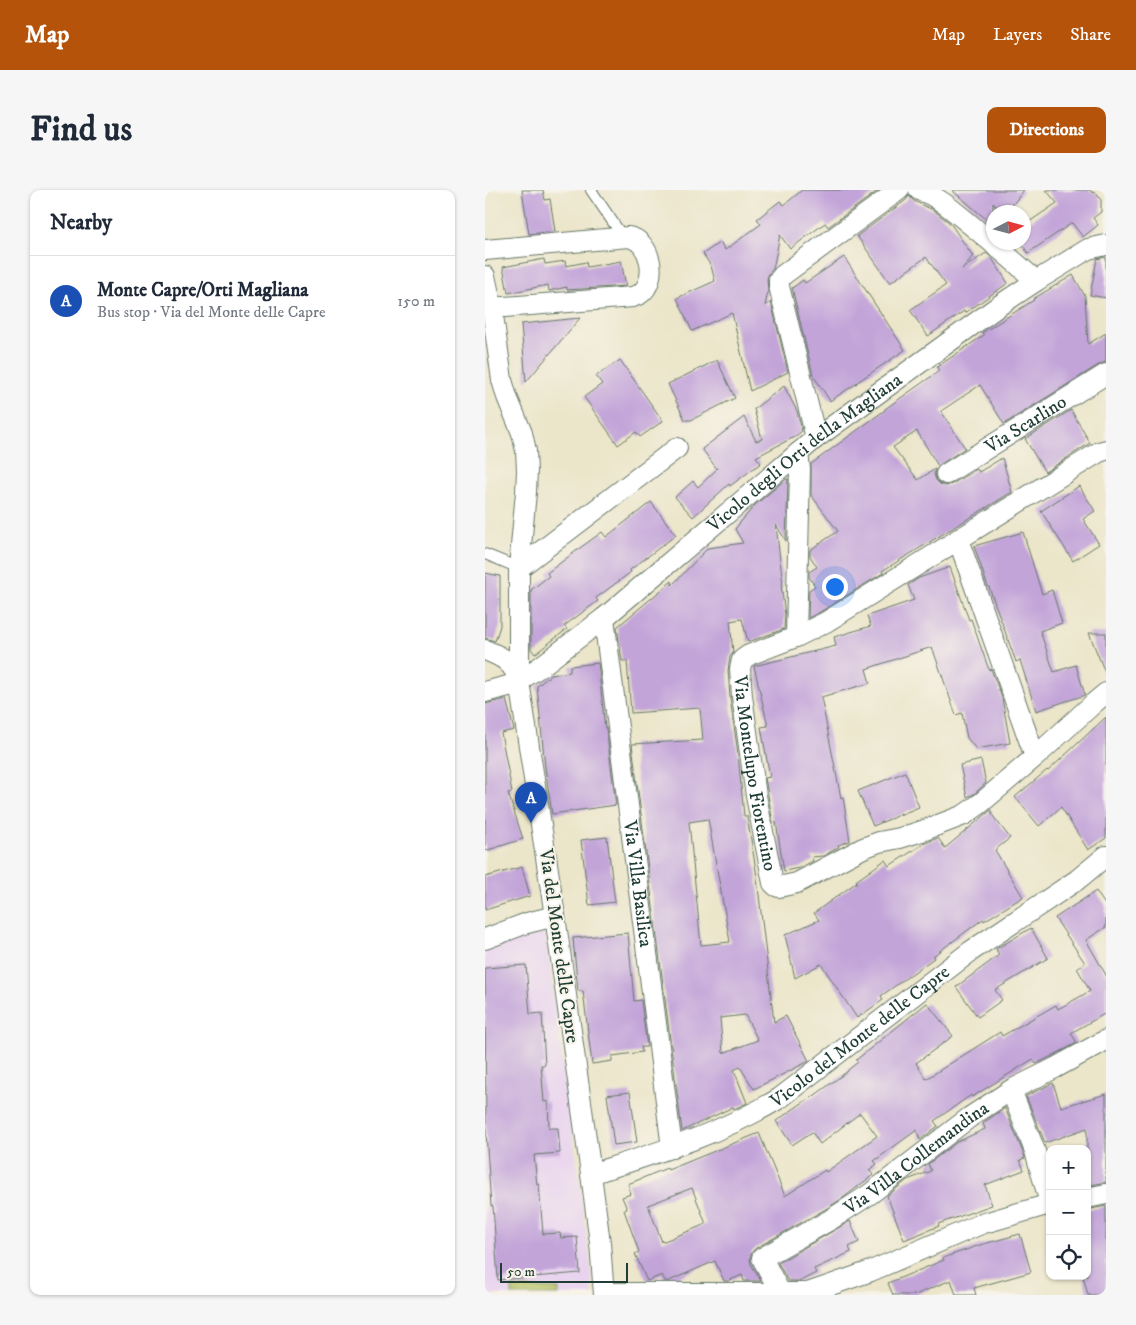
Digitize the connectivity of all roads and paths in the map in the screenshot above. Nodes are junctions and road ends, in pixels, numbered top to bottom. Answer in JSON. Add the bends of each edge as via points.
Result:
{"nodes":[{"id":1,"x":591,"y":190,"type":"edge"},
{"id":2,"x":899,"y":190,"type":"edge"},
{"id":3,"x":919,"y":190,"type":"edge"},
{"id":4,"x":623,"y":237,"type":"junction"},
{"id":5,"x":1106,"y":245,"type":"edge"},
{"id":6,"x":485,"y":250,"type":"edge"},
{"id":7,"x":485,"y":276,"type":"edge"},
{"id":8,"x":1036,"y":281,"type":"junction"},
{"id":9,"x":492,"y":308,"type":"junction"},
{"id":10,"x":1106,"y":374,"type":"edge"},
{"id":11,"x":816,"y":438,"type":"junction"},
{"id":12,"x":677,"y":448,"type":"dead end"},
{"id":13,"x":1106,"y":450,"type":"edge"},
{"id":14,"x":798,"y":453,"type":"junction"},
{"id":15,"x":946,"y":474,"type":"dead end"},
{"id":16,"x":958,"y":539,"type":"junction"},
{"id":17,"x":485,"y":554,"type":"edge"},
{"id":18,"x":519,"y":568,"type":"junction"},
{"id":19,"x":604,"y":618,"type":"junction"},
{"id":20,"x":797,"y":637,"type":"junction"},
{"id":21,"x":485,"y":650,"type":"edge"},
{"id":22,"x":519,"y":681,"type":"junction"},
{"id":23,"x":485,"y":692,"type":"edge"},
{"id":24,"x":1106,"y":693,"type":"edge"},
{"id":25,"x":1035,"y":757,"type":"junction"},
{"id":26,"x":1106,"y":856,"type":"edge"},
{"id":27,"x":555,"y":916,"type":"junction"},
{"id":28,"x":485,"y":939,"type":"edge"},
{"id":29,"x":1106,"y":1040,"type":"edge"},
{"id":30,"x":1011,"y":1090,"type":"junction"},
{"id":31,"x":672,"y":1148,"type":"junction"},
{"id":32,"x":591,"y":1174,"type":"junction"},
{"id":33,"x":1046,"y":1190,"type":"edge"},
{"id":34,"x":1106,"y":1194,"type":"edge"},
{"id":35,"x":1091,"y":1197,"type":"edge"},
{"id":36,"x":1046,"y":1204,"type":"edge"},
{"id":37,"x":604,"y":1294,"type":"edge"},
{"id":38,"x":781,"y":1294,"type":"edge"},
{"id":39,"x":809,"y":1294,"type":"edge"}],
"edges":[{"from":1,"to":4,"type":"lane"},
{"from":2,"to":11,"type":"street","via":[[779,280]]},
{"from":3,"to":8,"type":"street","via":[[955,211]]},
{"from":4,"to":6,"type":"street"},
{"from":4,"to":9,"type":"street","via":[[636,239],[648,255],[649,280],[641,293],[633,297]]},
{"from":5,"to":8,"type":"street","name":"Vicolo degli Orti della Magliana","via":[[1088,249]]},
{"from":7,"to":9,"type":"street","name":"Via del Monte delle Capre"},
{"from":8,"to":11,"type":"street","name":"Vicolo degli Orti della Magliana"},
{"from":9,"to":18,"type":"street","name":"Via del Monte delle Capre","via":[[502,380],[526,451]]},
{"from":10,"to":15,"type":"street","name":"Via Scarlino"},
{"from":11,"to":14,"type":"street","name":"Vicolo degli Orti della Magliana"},
{"from":12,"to":18,"type":"street"},
{"from":13,"to":16,"type":"street","name":"Via Montelupo Fiorentino"},
{"from":14,"to":19,"type":"street","name":"Vicolo degli Orti della Magliana"},
{"from":14,"to":20,"type":"street"},
{"from":16,"to":20,"type":"street","name":"Via Montelupo Fiorentino"},
{"from":16,"to":25,"type":"street"},
{"from":17,"to":18,"type":"lane"},
{"from":18,"to":22,"type":"street","name":"Via del Monte delle Capre"},
{"from":19,"to":22,"type":"street","name":"Vicolo degli Orti della Magliana"},
{"from":19,"to":31,"type":"street","name":"Via Villa Basilica"},
{"from":20,"to":25,"type":"street","name":"Via Montelupo Fiorentino","via":[[749,655],[741,664],[742,696],[756,796],[776,886],[797,882],[879,842],[900,838],[964,815]]},
{"from":21,"to":22,"type":"street","via":[[509,662]]},
{"from":22,"to":23,"type":"street","name":"Vicolo degli Orti della Magliana"},
{"from":22,"to":27,"type":"street","name":"Via del Monte delle Capre"},
{"from":24,"to":25,"type":"street","name":"Via Montelupo Fiorentino"},
{"from":26,"to":31,"type":"street","name":"Vicolo del Monte delle Capre","via":[[1077,880],[971,951],[780,1098],[731,1125]]},
{"from":27,"to":28,"type":"street"},
{"from":27,"to":32,"type":"street","name":"Via del Monte delle Capre"},
{"from":29,"to":30,"type":"street","name":"Via Villa Collemandina"},
{"from":30,"to":33,"type":"street"},
{"from":30,"to":38,"type":"street","name":"Via Villa Collemandina","via":[[970,1117],[870,1194],[763,1258]]},
{"from":31,"to":32,"type":"street","name":"Vicolo del Monte delle Capre"},
{"from":32,"to":37,"type":"street","name":"Via del Monte delle Capre"},
{"from":34,"to":35,"type":"street"},
{"from":36,"to":39,"type":"street","via":[[981,1224]]},
{"from":37,"to":38,"type":"street"},
{"from":38,"to":39,"type":"street"}]}
